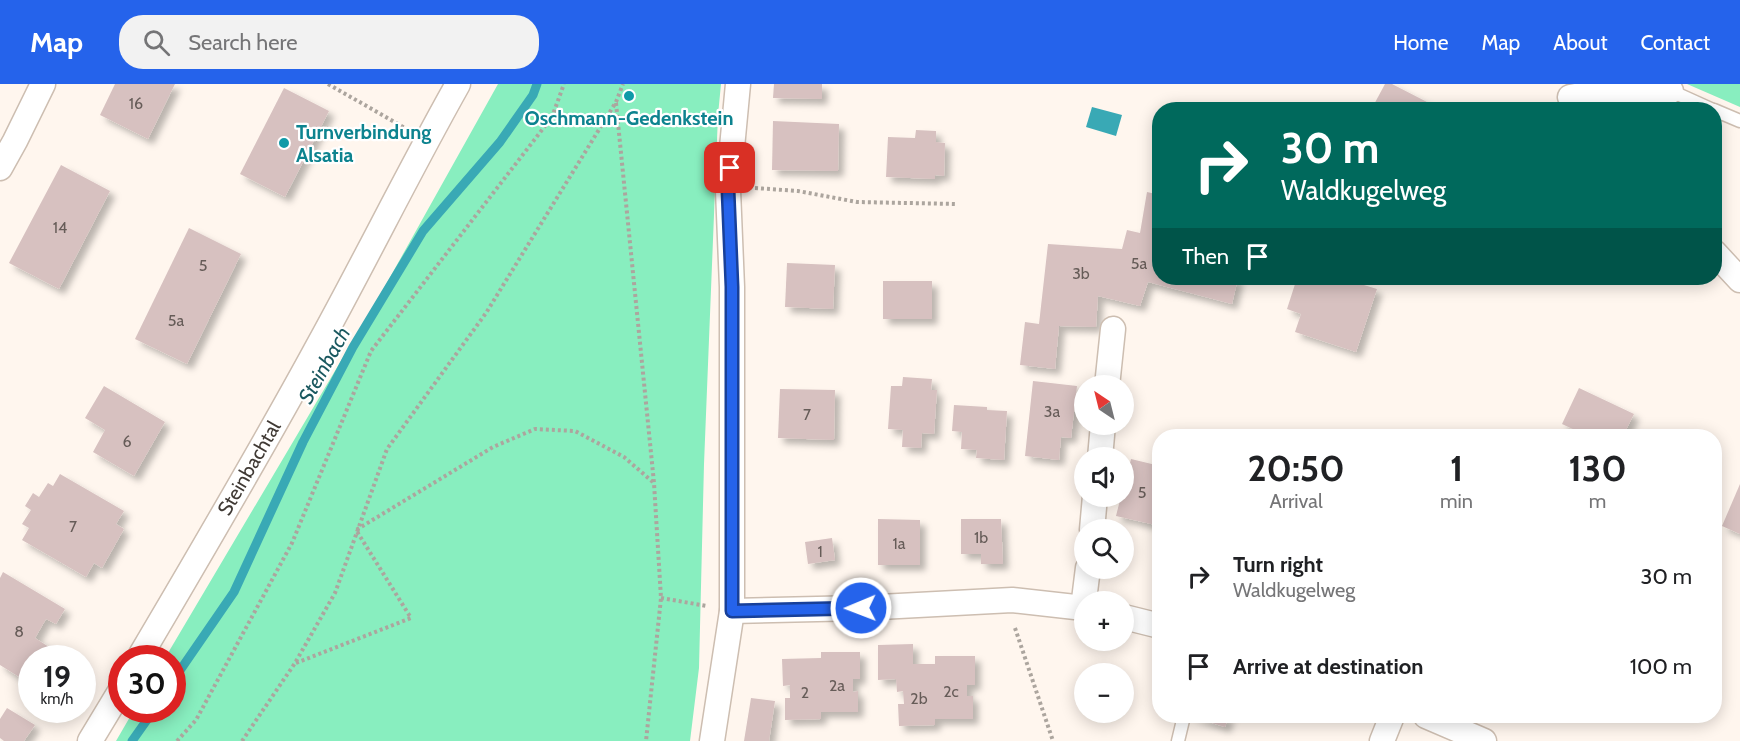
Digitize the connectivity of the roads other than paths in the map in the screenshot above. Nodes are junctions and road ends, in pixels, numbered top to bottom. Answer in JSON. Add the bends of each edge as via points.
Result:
{"nodes":[{"id":1,"x":43,"y":84,"type":"edge"},
{"id":2,"x":458,"y":84,"type":"edge"},
{"id":3,"x":738,"y":84,"type":"edge"},
{"id":4,"x":1671,"y":91,"type":"joint"},
{"id":5,"x":1570,"y":97,"type":"edge"},
{"id":6,"x":1696,"y":102,"type":"edge"},
{"id":7,"x":1722,"y":113,"type":"edge"},
{"id":8,"x":1740,"y":121,"type":"edge"},
{"id":9,"x":0,"y":168,"type":"edge"},
{"id":10,"x":1722,"y":261,"type":"edge"},
{"id":11,"x":1740,"y":280,"type":"edge"},
{"id":12,"x":1113,"y":329,"type":"dead end"},
{"id":13,"x":1108,"y":375,"type":"edge"},
{"id":14,"x":1074,"y":607,"type":"edge"},
{"id":15,"x":732,"y":611,"type":"junction"},
{"id":16,"x":1134,"y":620,"type":"edge"},
{"id":17,"x":1152,"y":624,"type":"edge"},
{"id":18,"x":147,"y":645,"type":"edge"},
{"id":19,"x":108,"y":711,"type":"edge"},
{"id":20,"x":1182,"y":723,"type":"edge"},
{"id":21,"x":1389,"y":723,"type":"edge"},
{"id":22,"x":1442,"y":723,"type":"edge"},
{"id":23,"x":90,"y":741,"type":"edge"},
{"id":24,"x":712,"y":741,"type":"edge"},
{"id":25,"x":1178,"y":741,"type":"edge"},
{"id":26,"x":1382,"y":741,"type":"edge"},
{"id":27,"x":1484,"y":741,"type":"edge"}],
"edges":[{"from":1,"to":9,"type":"street"},
{"from":2,"to":18,"type":"street","name":"Steinbachtal","via":[[318,347]]},
{"from":3,"to":15,"type":"street","via":[[728,190],[732,287]]},
{"from":4,"to":5,"type":"street","via":[[1598,92]]},
{"from":4,"to":6,"type":"lane"},
{"from":7,"to":8,"type":"lane"},
{"from":10,"to":11,"type":"street"},
{"from":12,"to":13,"type":"street"},
{"from":14,"to":15,"type":"street","via":[[1012,600]]},
{"from":15,"to":24,"type":"street"},
{"from":16,"to":17,"type":"street"},
{"from":19,"to":23,"type":"street"},
{"from":20,"to":25,"type":"lane"},
{"from":21,"to":26,"type":"street"},
{"from":22,"to":27,"type":"street"}]}
